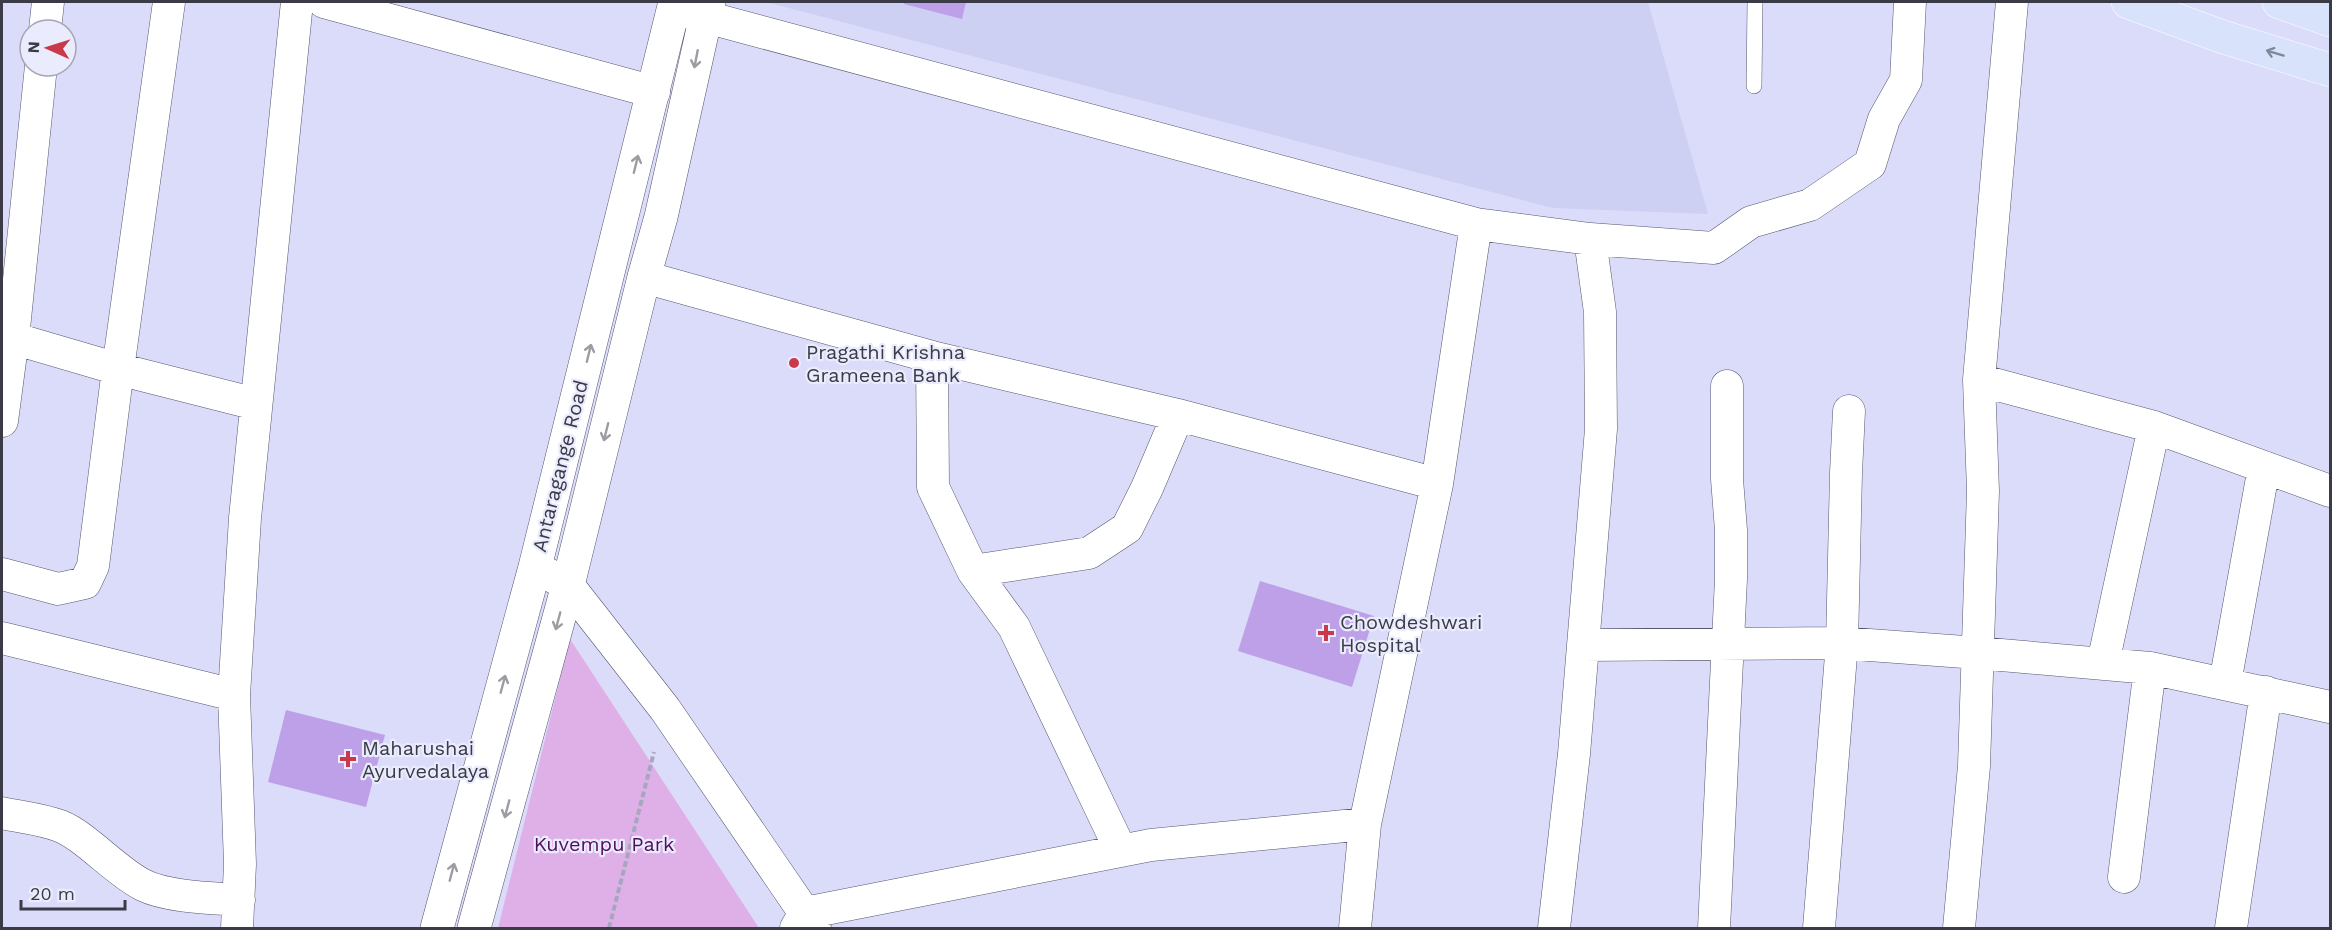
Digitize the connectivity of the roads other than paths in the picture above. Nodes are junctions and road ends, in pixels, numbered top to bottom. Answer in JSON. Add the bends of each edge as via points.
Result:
{"nodes":[{"id":1,"x":48,"y":2,"type":"edge"},
{"id":2,"x":169,"y":2,"type":"edge"},
{"id":3,"x":297,"y":2,"type":"edge"},
{"id":4,"x":324,"y":2,"type":"edge"},
{"id":5,"x":1755,"y":2,"type":"edge"},
{"id":6,"x":1910,"y":2,"type":"edge"},
{"id":7,"x":2012,"y":2,"type":"edge"},
{"id":8,"x":2128,"y":2,"type":"edge"},
{"id":9,"x":2279,"y":2,"type":"edge"},
{"id":10,"x":674,"y":5,"type":"edge"},
{"id":11,"x":706,"y":9,"type":"edge"},
{"id":12,"x":46,"y":18,"type":"edge"},
{"id":13,"x":2331,"y":20,"type":"edge"},
{"id":14,"x":2331,"y":70,"type":"edge"},
{"id":15,"x":39,"y":78,"type":"edge"},
{"id":16,"x":1754,"y":86,"type":"dead end"},
{"id":17,"x":654,"y":92,"type":"junction"},
{"id":18,"x":1476,"y":224,"type":"junction"},
{"id":19,"x":1590,"y":239,"type":"junction"},
{"id":20,"x":644,"y":278,"type":"junction"},
{"id":21,"x":7,"y":336,"type":"edge"},
{"id":22,"x":932,"y":357,"type":"junction"},
{"id":23,"x":118,"y":369,"type":"junction"},
{"id":24,"x":1979,"y":380,"type":"junction"},
{"id":25,"x":1727,"y":386,"type":"dead end"},
{"id":26,"x":256,"y":404,"type":"junction"},
{"id":27,"x":1850,"y":411,"type":"dead end"},
{"id":28,"x":1178,"y":415,"type":"junction"},
{"id":29,"x":2,"y":421,"type":"edge"},
{"id":30,"x":2154,"y":426,"type":"junction"},
{"id":31,"x":2264,"y":467,"type":"junction"},
{"id":32,"x":1437,"y":484,"type":"junction"},
{"id":33,"x":2331,"y":491,"type":"edge"},
{"id":34,"x":535,"y":567,"type":"junction"},
{"id":35,"x":973,"y":571,"type":"junction"},
{"id":36,"x":2,"y":574,"type":"edge"},
{"id":37,"x":568,"y":585,"type":"junction"},
{"id":38,"x":2,"y":638,"type":"edge"},
{"id":39,"x":1842,"y":642,"type":"junction"},
{"id":40,"x":1727,"y":644,"type":"junction"},
{"id":41,"x":1583,"y":645,"type":"junction"},
{"id":42,"x":1978,"y":653,"type":"junction"},
{"id":43,"x":2103,"y":663,"type":"junction"},
{"id":44,"x":2150,"y":668,"type":"junction"},
{"id":45,"x":2225,"y":683,"type":"junction"},
{"id":46,"x":2266,"y":692,"type":"junction"},
{"id":47,"x":234,"y":695,"type":"junction"},
{"id":48,"x":2331,"y":707,"type":"edge"},
{"id":49,"x":2,"y":813,"type":"edge"},
{"id":50,"x":1365,"y":825,"type":"junction"},
{"id":51,"x":1121,"y":851,"type":"junction"},
{"id":52,"x":2124,"y":877,"type":"dead end"},
{"id":53,"x":238,"y":914,"type":"edge"},
{"id":54,"x":806,"y":923,"type":"edge"},
{"id":55,"x":437,"y":928,"type":"edge"},
{"id":56,"x":474,"y":928,"type":"edge"},
{"id":57,"x":1355,"y":928,"type":"edge"},
{"id":58,"x":1554,"y":928,"type":"edge"},
{"id":59,"x":1714,"y":928,"type":"edge"},
{"id":60,"x":1819,"y":928,"type":"edge"},
{"id":61,"x":1959,"y":928,"type":"edge"},
{"id":62,"x":2231,"y":928,"type":"edge"}],
"edges":[{"from":1,"to":12,"type":"street"},
{"from":2,"to":23,"type":"street"},
{"from":3,"to":26,"type":"street"},
{"from":4,"to":17,"type":"street"},
{"from":5,"to":16,"type":"lane"},
{"from":6,"to":19,"type":"street","via":[[1906,80],[1884,119],[1870,164],[1810,206],[1751,222],[1714,248]]},
{"from":7,"to":24,"type":"street"},
{"from":14,"to":8,"type":"main road","one_way":true,"via":[[2223,37]]},
{"from":9,"to":13,"type":"main road"},
{"from":10,"to":11,"type":"street"},
{"from":10,"to":17,"type":"street","name":"Antaragange Road"},
{"from":11,"to":18,"type":"street"},
{"from":11,"to":20,"type":"street","name":"Antaragange Road","one_way":true,"via":[[664,207]]},
{"from":15,"to":21,"type":"street"},
{"from":34,"to":17,"type":"street","name":"Antaragange Road","one_way":true},
{"from":18,"to":19,"type":"street"},
{"from":18,"to":32,"type":"street"},
{"from":19,"to":41,"type":"street","via":[[1600,312],[1601,429]]},
{"from":20,"to":22,"type":"street"},
{"from":20,"to":37,"type":"street","name":"Antaragange Road","one_way":true},
{"from":21,"to":23,"type":"street"},
{"from":21,"to":29,"type":"street"},
{"from":22,"to":28,"type":"street"},
{"from":22,"to":35,"type":"street","via":[[933,487]]},
{"from":23,"to":26,"type":"street"},
{"from":23,"to":36,"type":"street","via":[[93,566],[85,583],[58,589]]},
{"from":24,"to":30,"type":"street"},
{"from":24,"to":42,"type":"street","via":[[1983,491]]},
{"from":25,"to":40,"type":"street","via":[[1731,569]]},
{"from":26,"to":47,"type":"street"},
{"from":27,"to":39,"type":"street"},
{"from":28,"to":32,"type":"street"},
{"from":28,"to":35,"type":"street","via":[[1127,528],[1089,554]]},
{"from":30,"to":31,"type":"street"},
{"from":30,"to":43,"type":"street"},
{"from":31,"to":33,"type":"street"},
{"from":31,"to":45,"type":"street"},
{"from":32,"to":50,"type":"street"},
{"from":34,"to":37,"type":"street"},
{"from":55,"to":34,"type":"street","name":"Antaragange Road","one_way":true},
{"from":35,"to":51,"type":"street","via":[[1014,627]]},
{"from":37,"to":54,"type":"street","via":[[665,709]]},
{"from":37,"to":56,"type":"street","name":"Antaragange Road","one_way":true},
{"from":38,"to":47,"type":"street"},
{"from":39,"to":40,"type":"street"},
{"from":39,"to":42,"type":"street"},
{"from":39,"to":60,"type":"street"},
{"from":40,"to":41,"type":"street"},
{"from":40,"to":59,"type":"street"},
{"from":41,"to":58,"type":"street"},
{"from":42,"to":43,"type":"street"},
{"from":42,"to":61,"type":"street","via":[[1974,766]]},
{"from":43,"to":44,"type":"street"},
{"from":44,"to":45,"type":"street"},
{"from":44,"to":52,"type":"street"},
{"from":45,"to":46,"type":"street"},
{"from":46,"to":48,"type":"street"},
{"from":46,"to":62,"type":"street"},
{"from":47,"to":53,"type":"street"},
{"from":49,"to":53,"type":"street","via":[[61,827],[145,886]]},
{"from":50,"to":51,"type":"street"},
{"from":50,"to":57,"type":"street"},
{"from":51,"to":54,"type":"street"}]}
